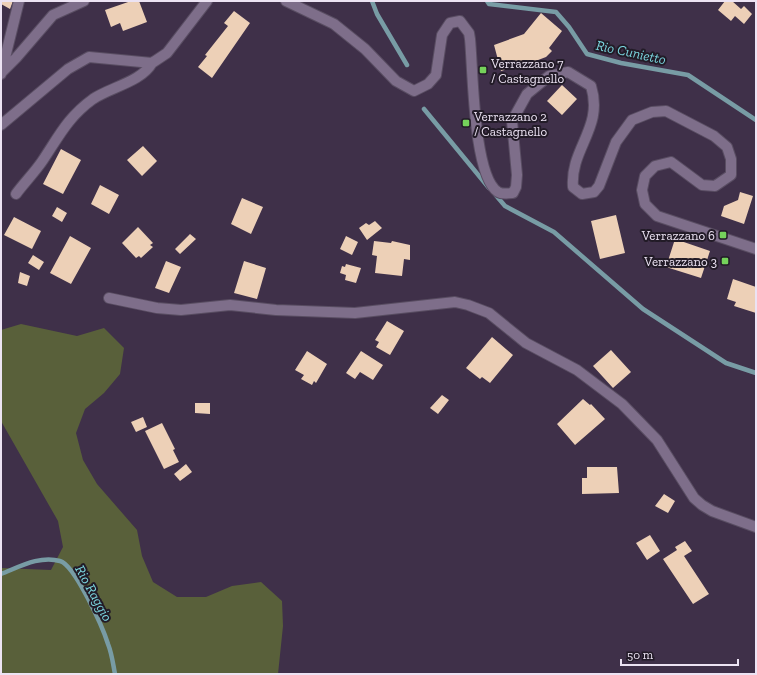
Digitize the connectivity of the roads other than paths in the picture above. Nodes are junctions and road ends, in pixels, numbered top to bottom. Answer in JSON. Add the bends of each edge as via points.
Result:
{"nodes":[{"id":1,"x":19,"y":1,"type":"edge"},
{"id":2,"x":84,"y":1,"type":"edge"},
{"id":3,"x":207,"y":1,"type":"edge"},
{"id":4,"x":286,"y":1,"type":"edge"},
{"id":5,"x":152,"y":63,"type":"junction"},
{"id":6,"x":1,"y":73,"type":"edge"},
{"id":7,"x":1,"y":125,"type":"edge"},
{"id":8,"x":16,"y":194,"type":"dead end"},
{"id":9,"x":756,"y":249,"type":"edge"},
{"id":10,"x":109,"y":298,"type":"dead end"},
{"id":11,"x":756,"y":527,"type":"edge"}],
"edges":[{"from":1,"to":6,"type":"street"},
{"from":2,"to":6,"type":"street","via":[[53,15]]},
{"from":3,"to":5,"type":"street","via":[[167,53]]},
{"from":4,"to":9,"type":"street","via":[[334,24],[365,49],[396,81],[414,91],[428,84],[436,75],[442,35],[450,23],[460,21],[469,32],[475,121],[480,152],[492,185],[504,194],[513,193],[516,187],[512,121],[527,94],[549,76],[568,72],[591,86],[595,100],[594,117],[572,173],[573,187],[582,194],[594,192],[599,186],[616,142],[632,120],[652,112],[666,111],[714,136],[727,147],[731,159],[731,175],[715,186],[702,185],[670,162],[655,166],[645,176],[642,190],[645,204],[657,216]]},
{"from":5,"to":7,"type":"street","via":[[89,57],[68,69]]},
{"from":5,"to":8,"type":"street","via":[[146,73],[110,89],[74,114]]},
{"from":10,"to":11,"type":"street","via":[[181,310],[230,305],[276,310],[355,313],[455,302],[468,305],[489,314],[526,343],[578,370],[622,404],[657,440],[694,498],[712,511]]}]}
